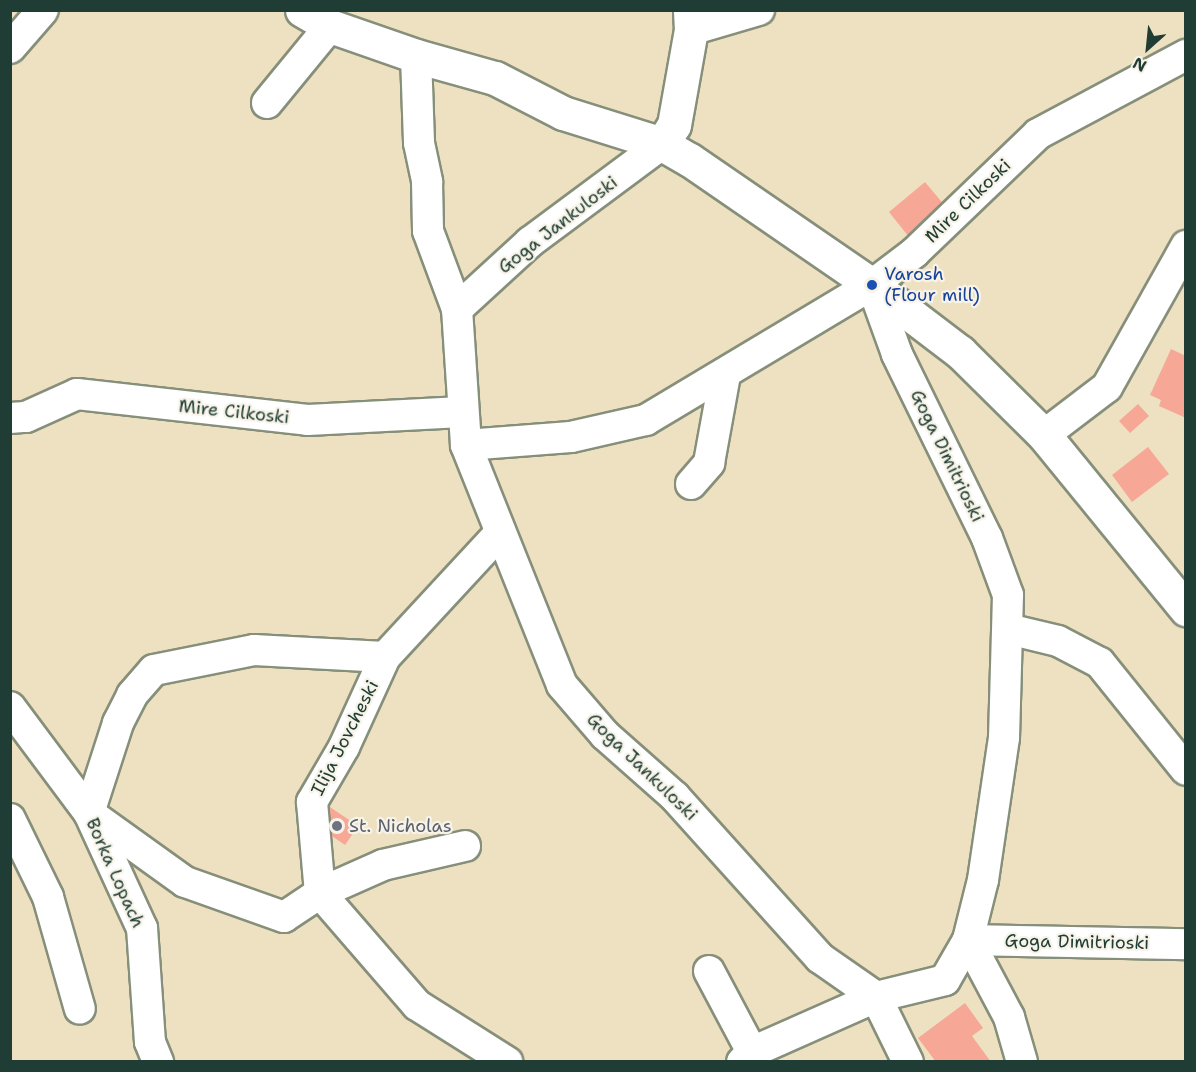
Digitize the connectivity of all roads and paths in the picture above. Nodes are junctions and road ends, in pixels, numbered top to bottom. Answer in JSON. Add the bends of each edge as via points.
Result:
{"nodes":[{"id":1,"x":43,"y":10,"type":"edge"},
{"id":2,"x":759,"y":10,"type":"edge"},
{"id":3,"x":316,"y":18,"type":"edge"},
{"id":4,"x":690,"y":20,"type":"edge"},
{"id":5,"x":10,"y":48,"type":"edge"},
{"id":6,"x":1185,"y":55,"type":"edge"},
{"id":7,"x":416,"y":56,"type":"junction"},
{"id":8,"x":267,"y":103,"type":"dead end"},
{"id":9,"x":662,"y":144,"type":"junction"},
{"id":10,"x":1185,"y":246,"type":"edge"},
{"id":11,"x":872,"y":285,"type":"junction"},
{"id":12,"x":457,"y":309,"type":"junction"},
{"id":13,"x":725,"y":375,"type":"junction"},
{"id":14,"x":462,"y":412,"type":"junction"},
{"id":15,"x":10,"y":418,"type":"edge"},
{"id":16,"x":1044,"y":435,"type":"junction"},
{"id":17,"x":466,"y":445,"type":"junction"},
{"id":18,"x":691,"y":484,"type":"dead end"},
{"id":19,"x":500,"y":533,"type":"junction"},
{"id":20,"x":1185,"y":609,"type":"edge"},
{"id":21,"x":1008,"y":629,"type":"junction"},
{"id":22,"x":386,"y":657,"type":"junction"},
{"id":23,"x":10,"y":707,"type":"edge"},
{"id":24,"x":1185,"y":771,"type":"edge"},
{"id":25,"x":89,"y":813,"type":"junction"},
{"id":26,"x":10,"y":819,"type":"edge"},
{"id":27,"x":465,"y":846,"type":"dead end"},
{"id":28,"x":320,"y":893,"type":"junction"},
{"id":29,"x":968,"y":940,"type":"junction"},
{"id":30,"x":1185,"y":944,"type":"edge"},
{"id":31,"x":709,"y":970,"type":"dead end"},
{"id":32,"x":876,"y":997,"type":"junction"},
{"id":33,"x":80,"y":1009,"type":"dead end"},
{"id":34,"x":747,"y":1057,"type":"edge"},
{"id":35,"x":158,"y":1062,"type":"edge"},
{"id":36,"x":507,"y":1062,"type":"edge"},
{"id":37,"x":908,"y":1062,"type":"edge"},
{"id":38,"x":1022,"y":1062,"type":"edge"}],
"edges":[{"from":1,"to":5,"type":"street"},
{"from":2,"to":4,"type":"street"},
{"from":3,"to":7,"type":"street"},
{"from":3,"to":8,"type":"street"},
{"from":4,"to":9,"type":"street","via":[[674,125]]},
{"from":6,"to":11,"type":"street","name":"Mire Cilkoski","via":[[1038,134],[914,253]]},
{"from":7,"to":9,"type":"street","via":[[495,78],[563,113]]},
{"from":7,"to":12,"type":"street","name":"Goga Jankuloski","via":[[428,231]]},
{"from":9,"to":11,"type":"street"},
{"from":9,"to":12,"type":"street","name":"Goga Jankuloski","via":[[530,242]]},
{"from":10,"to":16,"type":"street","via":[[1107,387]]},
{"from":11,"to":13,"type":"street","name":"Mire Cilkoski"},
{"from":11,"to":16,"type":"street","via":[[960,352]]},
{"from":11,"to":21,"type":"street","name":"Goga Dimitrioski","via":[[897,354],[987,538],[1008,595]]},
{"from":12,"to":14,"type":"street","name":"Goga Jankuloski"},
{"from":13,"to":17,"type":"street","name":"Mire Cilkoski","via":[[646,420],[571,437]]},
{"from":13,"to":18,"type":"street","via":[[709,463]]},
{"from":14,"to":15,"type":"street","name":"Mire Cilkoski","via":[[308,420],[77,394],[26,417]]},
{"from":14,"to":17,"type":"street","name":"Goga Jankuloski"},
{"from":16,"to":20,"type":"street"},
{"from":17,"to":19,"type":"street","name":"Goga Jankuloski"},
{"from":19,"to":22,"type":"street","name":"Ilija Jovcheski"},
{"from":19,"to":32,"type":"street","name":"Goga Jankuloski","via":[[562,685],[605,735],[675,797],[820,958]]},
{"from":21,"to":24,"type":"street","via":[[1058,641],[1100,663]]},
{"from":21,"to":29,"type":"street","name":"Goga Dimitrioski","via":[[1004,738],[983,880]]},
{"from":22,"to":25,"type":"street","name":"Ilija Jovcheski","via":[[254,650],[154,670],[132,695],[118,723]]},
{"from":22,"to":28,"type":"street","name":"Ilija Jovcheski","via":[[344,747],[312,802]]},
{"from":23,"to":25,"type":"street","name":"Borka Lopach"},
{"from":25,"to":28,"type":"street","via":[[185,882],[284,917]]},
{"from":25,"to":35,"type":"street","name":"Borka Lopach","via":[[142,928],[150,1042]]},
{"from":26,"to":33,"type":"street","via":[[48,897]]},
{"from":27,"to":28,"type":"street","via":[[383,865]]},
{"from":28,"to":36,"type":"street","via":[[417,1005]]},
{"from":29,"to":30,"type":"street","name":"Goga Dimitrioski"},
{"from":29,"to":32,"type":"street","name":"Goga Dimitrioski","via":[[945,980]]},
{"from":29,"to":38,"type":"street","name":"Goga Dimitrioski","via":[[1009,1017]]},
{"from":31,"to":34,"type":"street"},
{"from":32,"to":34,"type":"street","name":"Goga Dimitrioski"},
{"from":32,"to":37,"type":"street","name":"Goga Jankuloski"}]}
